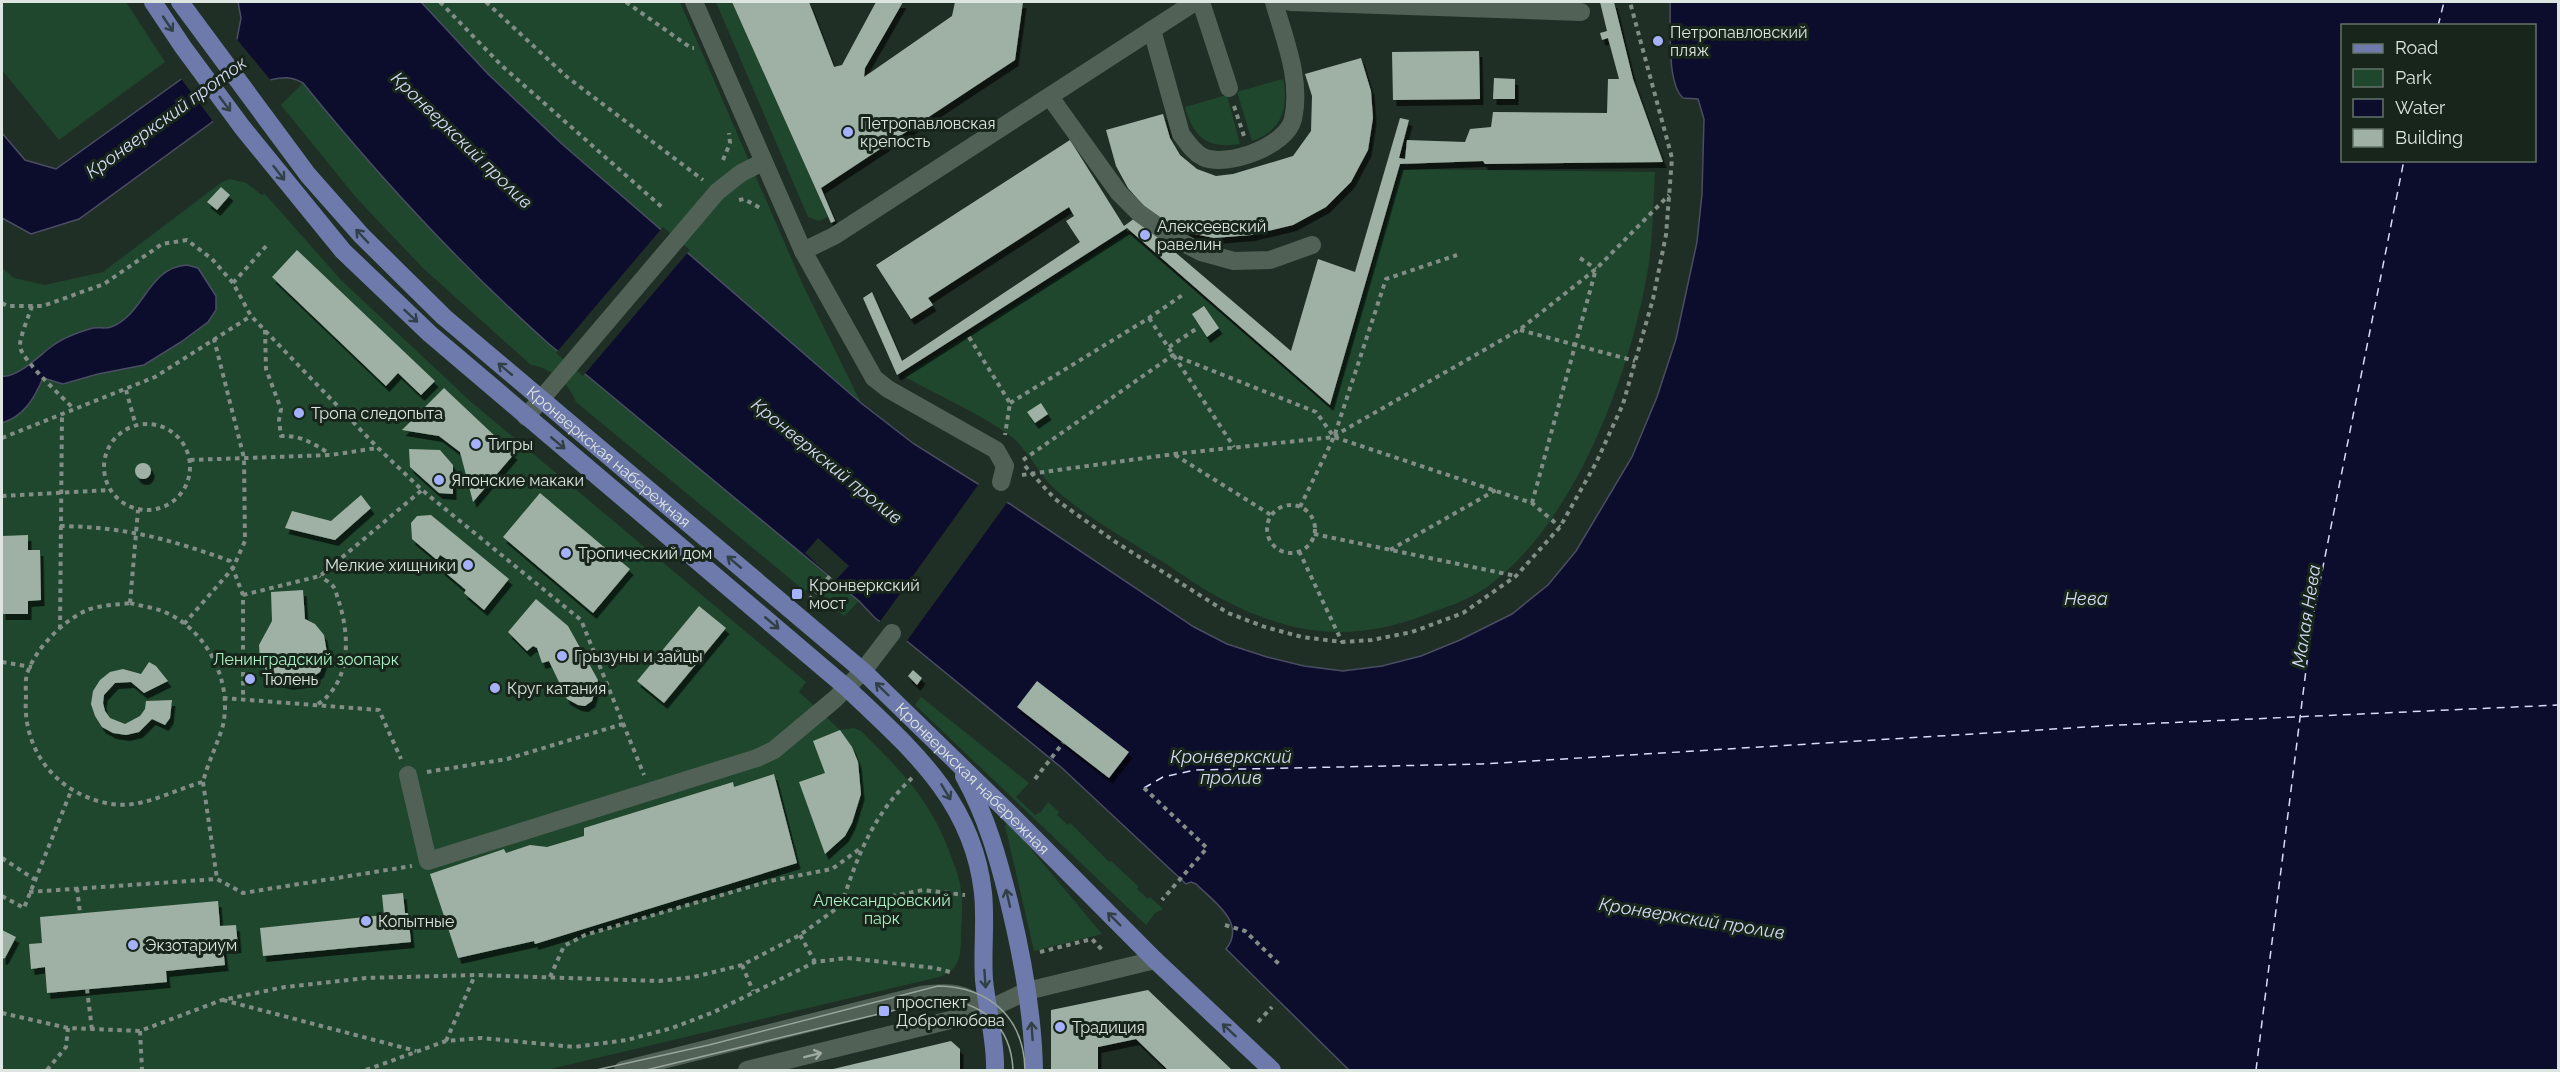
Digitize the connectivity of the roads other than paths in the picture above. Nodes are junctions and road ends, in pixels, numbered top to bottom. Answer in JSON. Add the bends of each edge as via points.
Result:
{"nodes":[{"id":1,"x":153,"y":2,"type":"edge"},
{"id":2,"x":180,"y":2,"type":"edge"},
{"id":3,"x":694,"y":2,"type":"edge"},
{"id":4,"x":1196,"y":2,"type":"edge"},
{"id":5,"x":1201,"y":2,"type":"edge"},
{"id":6,"x":1274,"y":2,"type":"edge"},
{"id":7,"x":1290,"y":2,"type":"edge"},
{"id":8,"x":1581,"y":12,"type":"dead end"},
{"id":9,"x":1152,"y":30,"type":"junction"},
{"id":10,"x":1229,"y":88,"type":"road end"},
{"id":11,"x":1050,"y":97,"type":"junction"},
{"id":12,"x":763,"y":162,"type":"junction"},
{"id":13,"x":1312,"y":245,"type":"dead end"},
{"id":14,"x":803,"y":251,"type":"junction"},
{"id":15,"x":541,"y":399,"type":"junction"},
{"id":16,"x":526,"y":417,"type":"junction"},
{"id":17,"x":1001,"y":482,"type":"dead end"},
{"id":18,"x":892,"y":633,"type":"dead end"},
{"id":19,"x":863,"y":671,"type":"junction"},
{"id":20,"x":847,"y":688,"type":"junction"},
{"id":21,"x":954,"y":759,"type":"junction"},
{"id":22,"x":408,"y":775,"type":"road end"},
{"id":23,"x":1155,"y":960,"type":"junction"},
{"id":24,"x":1027,"y":991,"type":"junction"},
{"id":25,"x":988,"y":1011,"type":"junction"},
{"id":26,"x":623,"y":1071,"type":"edge"},
{"id":27,"x":747,"y":1071,"type":"edge"},
{"id":28,"x":995,"y":1071,"type":"edge"},
{"id":29,"x":1034,"y":1071,"type":"edge"},
{"id":30,"x":1272,"y":1071,"type":"edge"}],
"edges":[{"from":1,"to":16,"type":"main road","name":"Кронверкская набережная","one_way":true,"via":[[242,127],[344,251],[430,334]]},
{"from":15,"to":2,"type":"main road","name":"Кронверкская набережная","one_way":true,"via":[[390,266],[308,175]]},
{"from":3,"to":12,"type":"street"},
{"from":4,"to":9,"type":"street"},
{"from":5,"to":10,"type":"street"},
{"from":6,"to":9,"type":"street","via":[[1294,77],[1293,122],[1269,146],[1249,153],[1215,160],[1191,147],[1181,134]]},
{"from":7,"to":8,"type":"street"},
{"from":9,"to":11,"type":"street"},
{"from":11,"to":13,"type":"street","via":[[1119,193],[1172,237],[1202,252],[1234,261],[1270,260]]},
{"from":11,"to":14,"type":"street","via":[[834,236]]},
{"from":12,"to":14,"type":"street"},
{"from":12,"to":15,"type":"street","via":[[717,192]]},
{"from":14,"to":17,"type":"street","via":[[874,378],[996,450],[1005,466]]},
{"from":15,"to":16,"type":"street"},
{"from":19,"to":15,"type":"main road","name":"Кронверкская набережная","one_way":true},
{"from":16,"to":20,"type":"main road","name":"Кронверкская набережная","one_way":true},
{"from":18,"to":19,"type":"street"},
{"from":19,"to":20,"type":"street"},
{"from":21,"to":19,"type":"main road","name":"Кронверкская набережная","one_way":true},
{"from":20,"to":22,"type":"street","via":[[774,750],[757,758],[428,861]]},
{"from":20,"to":25,"type":"main road","name":"Кронверкская набережная","one_way":true,"via":[[941,783],[975,854],[983,893]]},
{"from":23,"to":21,"type":"main road","name":"Кронверкская набережная","one_way":true},
{"from":24,"to":21,"type":"main road","one_way":true,"via":[[997,850],[974,793]]},
{"from":23,"to":24,"type":"street"},
{"from":30,"to":23,"type":"main road","name":"Кронверкская набережная","one_way":true},
{"from":24,"to":25,"type":"street"},
{"from":29,"to":24,"type":"main road","one_way":true},
{"from":25,"to":26,"type":"street","via":[[962,994],[921,995]]},
{"from":27,"to":25,"type":"street","one_way":true},
{"from":25,"to":28,"type":"main road","via":[[996,1053]]}]}
